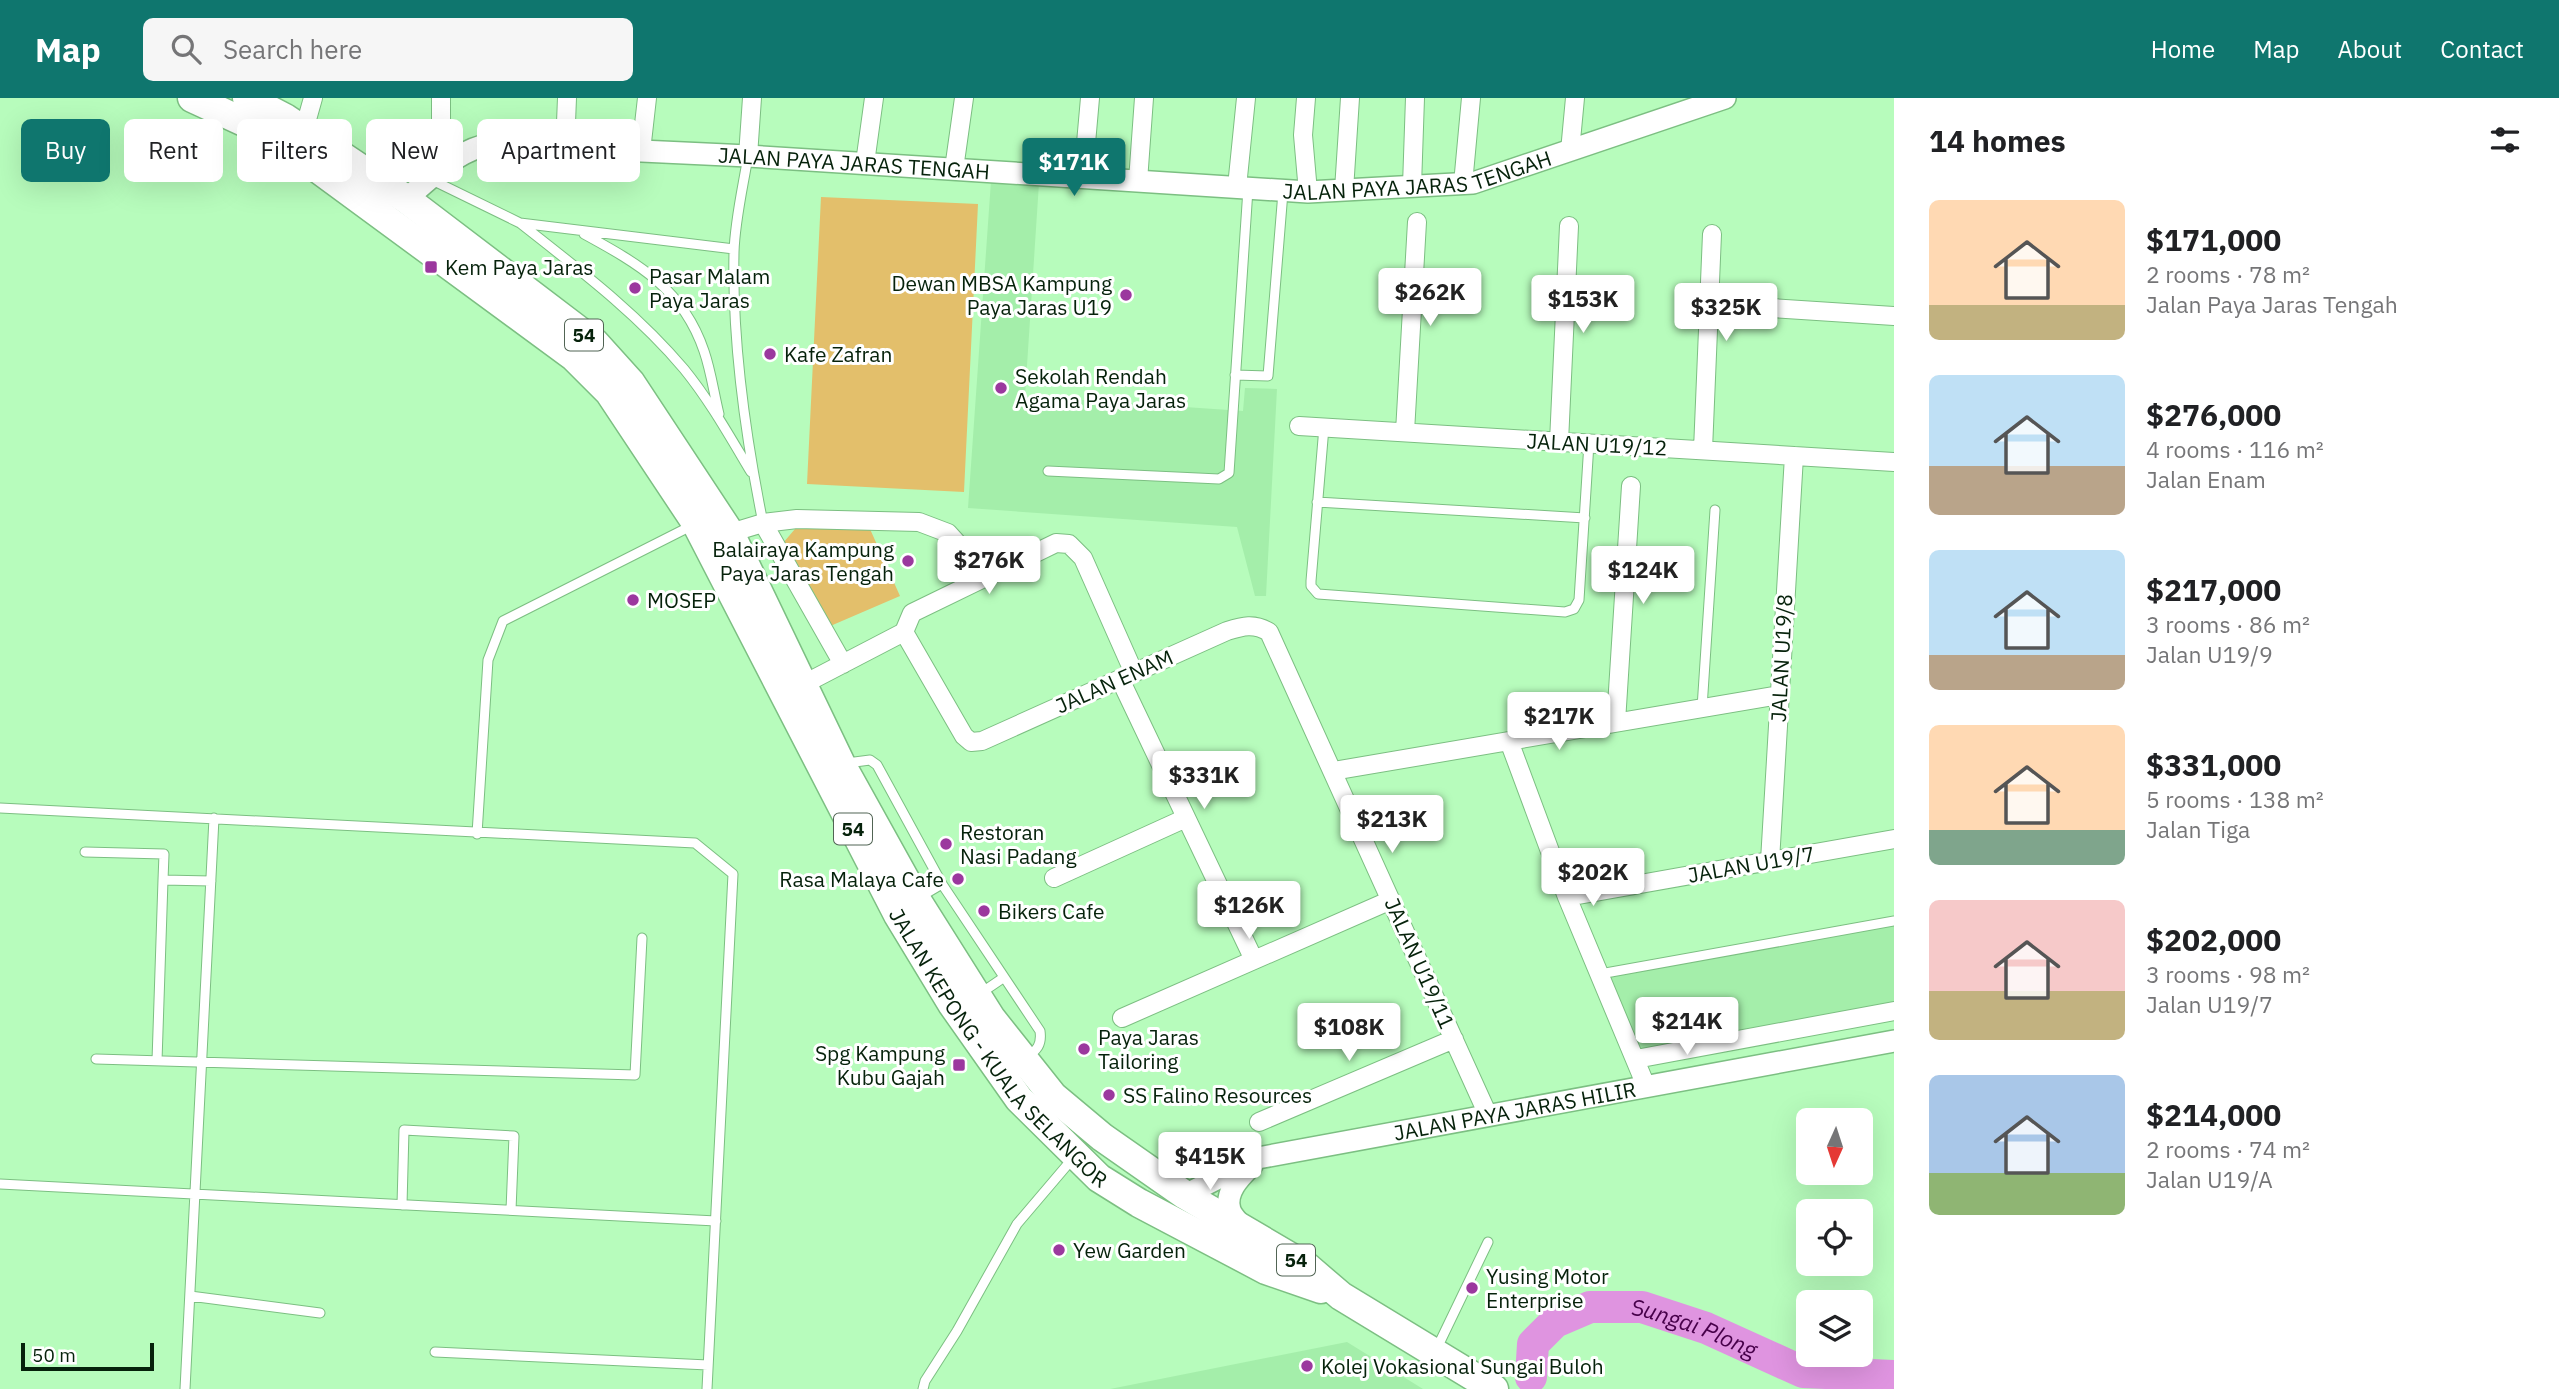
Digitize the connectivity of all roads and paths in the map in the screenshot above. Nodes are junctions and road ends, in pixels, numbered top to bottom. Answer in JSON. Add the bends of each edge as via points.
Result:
{"nodes":[{"id":1,"x":192,"y":98,"type":"edge"},
{"id":2,"x":313,"y":98,"type":"edge"},
{"id":3,"x":441,"y":98,"type":"edge"},
{"id":4,"x":567,"y":98,"type":"edge"},
{"id":5,"x":647,"y":98,"type":"edge"},
{"id":6,"x":752,"y":98,"type":"edge"},
{"id":7,"x":874,"y":98,"type":"edge"},
{"id":8,"x":964,"y":98,"type":"edge"},
{"id":9,"x":1090,"y":98,"type":"edge"},
{"id":10,"x":1144,"y":98,"type":"edge"},
{"id":11,"x":1247,"y":98,"type":"edge"},
{"id":12,"x":1306,"y":98,"type":"edge"},
{"id":13,"x":1350,"y":98,"type":"edge"},
{"id":14,"x":1415,"y":98,"type":"edge"},
{"id":15,"x":1471,"y":98,"type":"edge"},
{"id":16,"x":1575,"y":98,"type":"edge"},
{"id":17,"x":1725,"y":98,"type":"edge"},
{"id":18,"x":259,"y":101,"type":"edge"},
{"id":19,"x":1694,"y":103,"type":"edge"},
{"id":20,"x":286,"y":119,"type":"edge"},
{"id":21,"x":307,"y":119,"type":"edge"},
{"id":22,"x":440,"y":119,"type":"edge"},
{"id":23,"x":566,"y":119,"type":"edge"},
{"id":24,"x":641,"y":150,"type":"joint"},
{"id":25,"x":1570,"y":150,"type":"junction"},
{"id":26,"x":748,"y":156,"type":"junction"},
{"id":27,"x":352,"y":163,"type":"edge"},
{"id":28,"x":865,"y":163,"type":"junction"},
{"id":29,"x":954,"y":169,"type":"junction"},
{"id":30,"x":1083,"y":177,"type":"junction"},
{"id":31,"x":1138,"y":181,"type":"junction"},
{"id":32,"x":427,"y":182,"type":"edge"},
{"id":33,"x":448,"y":182,"type":"edge"},
{"id":34,"x":1463,"y":184,"type":"junction"},
{"id":35,"x":1243,"y":187,"type":"junction"},
{"id":36,"x":1412,"y":187,"type":"junction"},
{"id":37,"x":1283,"y":190,"type":"junction"},
{"id":38,"x":1344,"y":190,"type":"junction"},
{"id":39,"x":1308,"y":192,"type":"junction"},
{"id":40,"x":406,"y":199,"type":"junction"},
{"id":41,"x":1417,"y":222,"type":"dead end"},
{"id":42,"x":520,"y":223,"type":"junction"},
{"id":43,"x":1569,"y":226,"type":"dead end"},
{"id":44,"x":580,"y":231,"type":"junction"},
{"id":45,"x":1712,"y":234,"type":"dead end"},
{"id":46,"x":734,"y":249,"type":"junction"},
{"id":47,"x":1709,"y":304,"type":"junction"},
{"id":48,"x":1894,"y":316,"type":"edge"},
{"id":49,"x":1235,"y":375,"type":"junction"},
{"id":50,"x":720,"y":419,"type":"junction"},
{"id":51,"x":1299,"y":426,"type":"dead end"},
{"id":52,"x":1324,"y":427,"type":"junction"},
{"id":53,"x":1405,"y":432,"type":"junction"},
{"id":54,"x":1559,"y":442,"type":"junction"},
{"id":55,"x":1589,"y":443,"type":"junction"},
{"id":56,"x":1703,"y":450,"type":"junction"},
{"id":57,"x":1794,"y":456,"type":"junction"},
{"id":58,"x":1894,"y":462,"type":"edge"},
{"id":59,"x":1048,"y":471,"type":"dead end"},
{"id":60,"x":754,"y":476,"type":"junction"},
{"id":61,"x":1631,"y":486,"type":"dead end"},
{"id":62,"x":1317,"y":502,"type":"junction"},
{"id":63,"x":1715,"y":510,"type":"dead end"},
{"id":64,"x":1585,"y":518,"type":"junction"},
{"id":65,"x":715,"y":523,"type":"junction"},
{"id":66,"x":763,"y":523,"type":"junction"},
{"id":67,"x":982,"y":577,"type":"junction"},
{"id":68,"x":1259,"y":626,"type":"joint"},
{"id":69,"x":904,"y":632,"type":"junction"},
{"id":70,"x":842,"y":664,"type":"junction"},
{"id":71,"x":1127,"y":676,"type":"junction"},
{"id":72,"x":804,"y":684,"type":"junction"},
{"id":73,"x":1779,"y":695,"type":"junction"},
{"id":74,"x":1702,"y":708,"type":"junction"},
{"id":75,"x":1616,"y":722,"type":"junction"},
{"id":76,"x":1509,"y":741,"type":"junction"},
{"id":77,"x":841,"y":764,"type":"junction"},
{"id":78,"x":1333,"y":771,"type":"junction"},
{"id":79,"x":0,"y":808,"type":"edge"},
{"id":80,"x":214,"y":818,"type":"junction"},
{"id":81,"x":1186,"y":818,"type":"junction"},
{"id":82,"x":477,"y":834,"type":"junction"},
{"id":83,"x":1894,"y":839,"type":"edge"},
{"id":84,"x":85,"y":852,"type":"dead end"},
{"id":85,"x":1770,"y":861,"type":"junction"},
{"id":86,"x":1054,"y":878,"type":"dead end"},
{"id":87,"x":163,"y":880,"type":"junction"},
{"id":88,"x":211,"y":881,"type":"junction"},
{"id":89,"x":942,"y":884,"type":"junction"},
{"id":90,"x":1567,"y":897,"type":"junction"},
{"id":91,"x":916,"y":899,"type":"junction"},
{"id":92,"x":1391,"y":900,"type":"junction"},
{"id":93,"x":1894,"y":921,"type":"edge"},
{"id":94,"x":642,"y":938,"type":"dead end"},
{"id":95,"x":1254,"y":960,"type":"junction"},
{"id":96,"x":1600,"y":974,"type":"junction"},
{"id":97,"x":1003,"y":978,"type":"junction"},
{"id":98,"x":977,"y":996,"type":"junction"},
{"id":99,"x":1894,"y":1011,"type":"edge"},
{"id":100,"x":1122,"y":1018,"type":"dead end"},
{"id":101,"x":1454,"y":1039,"type":"junction"},
{"id":102,"x":1894,"y":1041,"type":"edge"},
{"id":103,"x":96,"y":1059,"type":"dead end"},
{"id":104,"x":1024,"y":1059,"type":"junction"},
{"id":105,"x":1636,"y":1059,"type":"junction"},
{"id":106,"x":157,"y":1060,"type":"junction"},
{"id":107,"x":202,"y":1062,"type":"junction"},
{"id":108,"x":1646,"y":1086,"type":"junction"},
{"id":109,"x":1018,"y":1099,"type":"junction"},
{"id":110,"x":1488,"y":1115,"type":"junction"},
{"id":111,"x":1259,"y":1122,"type":"dead end"},
{"id":112,"x":1075,"y":1156,"type":"junction"},
{"id":113,"x":1258,"y":1158,"type":"junction"},
{"id":114,"x":0,"y":1184,"type":"edge"},
{"id":115,"x":195,"y":1194,"type":"junction"},
{"id":116,"x":1185,"y":1195,"type":"junction"},
{"id":117,"x":402,"y":1205,"type":"junction"},
{"id":118,"x":511,"y":1210,"type":"junction"},
{"id":119,"x":716,"y":1221,"type":"junction"},
{"id":120,"x":1247,"y":1232,"type":"junction"},
{"id":121,"x":1488,"y":1242,"type":"dead end"},
{"id":122,"x":1266,"y":1270,"type":"junction"},
{"id":123,"x":190,"y":1296,"type":"junction"},
{"id":124,"x":1341,"y":1296,"type":"junction"},
{"id":125,"x":320,"y":1313,"type":"dead end"},
{"id":126,"x":435,"y":1352,"type":"dead end"},
{"id":127,"x":1435,"y":1353,"type":"junction"},
{"id":128,"x":708,"y":1365,"type":"junction"},
{"id":129,"x":185,"y":1389,"type":"edge"},
{"id":130,"x":707,"y":1389,"type":"edge"},
{"id":131,"x":923,"y":1389,"type":"edge"},
{"id":132,"x":1494,"y":1389,"type":"edge"}],
"edges":[{"from":1,"to":65,"type":"highway","name":"JALAN KEPONG - KUALA SELANGOR","number":"54","via":[[272,135],[575,357]]},
{"from":2,"to":21,"type":"street"},
{"from":3,"to":22,"type":"street"},
{"from":4,"to":23,"type":"street"},
{"from":5,"to":24,"type":"street"},
{"from":6,"to":26,"type":"street"},
{"from":7,"to":28,"type":"street"},
{"from":8,"to":29,"type":"street"},
{"from":9,"to":30,"type":"street"},
{"from":10,"to":31,"type":"street"},
{"from":11,"to":35,"type":"street"},
{"from":12,"to":39,"type":"street","via":[[1303,135]]},
{"from":13,"to":38,"type":"street"},
{"from":14,"to":36,"type":"street"},
{"from":15,"to":34,"type":"street"},
{"from":16,"to":25,"type":"street"},
{"from":17,"to":19,"type":"street","name":"JALAN PAYA JARAS TENGAH"},
{"from":18,"to":20,"type":"highway","name":"JALAN KEPONG - KUALA SELANGOR","number":"54"},
{"from":19,"to":25,"type":"street","name":"JALAN PAYA JARAS TENGAH"},
{"from":24,"to":26,"type":"street","name":"JALAN PAYA JARAS TENGAH"},
{"from":25,"to":34,"type":"street","name":"JALAN PAYA JARAS TENGAH"},
{"from":26,"to":28,"type":"street","name":"JALAN PAYA JARAS TENGAH"},
{"from":26,"to":46,"type":"lane"},
{"from":27,"to":40,"type":"highway","name":"JALAN KEPONG - KUALA SELANGOR","number":"54"},
{"from":28,"to":29,"type":"street","name":"JALAN PAYA JARAS TENGAH"},
{"from":29,"to":30,"type":"street","name":"JALAN PAYA JARAS TENGAH"},
{"from":30,"to":31,"type":"street","name":"JALAN PAYA JARAS TENGAH"},
{"from":31,"to":35,"type":"street","name":"JALAN PAYA JARAS TENGAH"},
{"from":32,"to":40,"type":"street","name":"JALAN PAYA JARAS TENGAH"},
{"from":33,"to":42,"type":"lane"},
{"from":34,"to":36,"type":"street","name":"JALAN PAYA JARAS TENGAH"},
{"from":35,"to":37,"type":"street","name":"JALAN PAYA JARAS TENGAH"},
{"from":35,"to":49,"type":"lane"},
{"from":36,"to":38,"type":"street","name":"JALAN PAYA JARAS TENGAH"},
{"from":37,"to":39,"type":"street","name":"JALAN PAYA JARAS TENGAH"},
{"from":37,"to":49,"type":"lane","via":[[1268,376]]},
{"from":38,"to":39,"type":"street","name":"JALAN PAYA JARAS TENGAH"},
{"from":40,"to":65,"type":"highway","name":"JALAN KEPONG - KUALA SELANGOR","number":"54","via":[[594,342],[631,383]]},
{"from":41,"to":53,"type":"street"},
{"from":42,"to":44,"type":"lane"},
{"from":42,"to":50,"type":"lane","via":[[636,320],[683,368]]},
{"from":43,"to":54,"type":"street"},
{"from":44,"to":46,"type":"lane"},
{"from":44,"to":50,"type":"lane","via":[[664,284],[688,315],[705,351]]},
{"from":45,"to":47,"type":"street"},
{"from":46,"to":60,"type":"lane","via":[[736,350]]},
{"from":47,"to":48,"type":"street"},
{"from":47,"to":56,"type":"street"},
{"from":49,"to":59,"type":"lane","via":[[1230,469],[1223,478]]},
{"from":50,"to":60,"type":"lane"},
{"from":51,"to":52,"type":"street","name":"JALAN U19/12"},
{"from":52,"to":53,"type":"street","name":"JALAN U19/12"},
{"from":52,"to":62,"type":"lane"},
{"from":53,"to":54,"type":"street","name":"JALAN U19/12"},
{"from":54,"to":55,"type":"street","name":"JALAN U19/12"},
{"from":55,"to":56,"type":"street","name":"JALAN U19/12"},
{"from":55,"to":64,"type":"lane"},
{"from":56,"to":57,"type":"street","name":"JALAN U19/12"},
{"from":57,"to":58,"type":"street","name":"JALAN U19/12"},
{"from":57,"to":73,"type":"street","name":"JALAN U19/8"},
{"from":60,"to":66,"type":"lane"},
{"from":61,"to":75,"type":"street"},
{"from":62,"to":64,"type":"lane"},
{"from":62,"to":64,"type":"lane","via":[[1311,586],[1318,594],[1565,612],[1574,609],[1579,600]]},
{"from":63,"to":74,"type":"lane"},
{"from":65,"to":66,"type":"street"},
{"from":65,"to":72,"type":"highway","name":"JALAN KEPONG - KUALA SELANGOR","number":"54"},
{"from":65,"to":82,"type":"lane","via":[[503,621],[488,660]]},
{"from":65,"to":109,"type":"highway","name":"JALAN KEPONG - KUALA SELANGOR","number":"54","via":[[898,915]]},
{"from":66,"to":67,"type":"street","via":[[797,519],[919,523],[948,533]]},
{"from":66,"to":70,"type":"street"},
{"from":67,"to":69,"type":"street","via":[[912,613]]},
{"from":67,"to":71,"type":"street","via":[[1044,547],[1069,544],[1083,558]]},
{"from":68,"to":71,"type":"street","name":"JALAN ENAM","via":[[1227,631]]},
{"from":68,"to":78,"type":"street","name":"JALAN U19/11","via":[[1269,632]]},
{"from":69,"to":70,"type":"street"},
{"from":69,"to":71,"type":"street","name":"JALAN ENAM","via":[[971,742]]},
{"from":70,"to":72,"type":"street"},
{"from":71,"to":81,"type":"street"},
{"from":72,"to":77,"type":"highway","name":"JALAN KEPONG - KUALA SELANGOR","number":"54"},
{"from":73,"to":74,"type":"street"},
{"from":73,"to":85,"type":"street","name":"JALAN U19/8"},
{"from":74,"to":75,"type":"street"},
{"from":75,"to":76,"type":"street"},
{"from":76,"to":78,"type":"street"},
{"from":76,"to":90,"type":"street"},
{"from":77,"to":89,"type":"lane","via":[[866,760],[877,765]]},
{"from":77,"to":91,"type":"highway","name":"JALAN KEPONG - KUALA SELANGOR","number":"54"},
{"from":78,"to":92,"type":"street","name":"JALAN U19/11"},
{"from":79,"to":80,"type":"lane"},
{"from":80,"to":82,"type":"lane"},
{"from":80,"to":88,"type":"lane"},
{"from":81,"to":86,"type":"street"},
{"from":81,"to":95,"type":"street"},
{"from":82,"to":119,"type":"lane","via":[[695,843],[733,874]]},
{"from":83,"to":85,"type":"street","name":"JALAN U19/7"},
{"from":84,"to":87,"type":"lane","via":[[164,854]]},
{"from":85,"to":90,"type":"street","name":"JALAN U19/7"},
{"from":87,"to":88,"type":"lane"},
{"from":87,"to":106,"type":"lane"},
{"from":88,"to":107,"type":"lane"},
{"from":89,"to":91,"type":"lane"},
{"from":89,"to":97,"type":"lane"},
{"from":90,"to":96,"type":"street"},
{"from":91,"to":98,"type":"highway","name":"JALAN KEPONG - KUALA SELANGOR","number":"54"},
{"from":92,"to":95,"type":"street"},
{"from":92,"to":101,"type":"street","name":"JALAN U19/11"},
{"from":93,"to":96,"type":"lane"},
{"from":94,"to":107,"type":"lane","via":[[635,1075]]},
{"from":95,"to":100,"type":"street"},
{"from":96,"to":105,"type":"street"},
{"from":97,"to":98,"type":"lane"},
{"from":97,"to":104,"type":"lane","via":[[1040,1031],[1037,1049]]},
{"from":98,"to":104,"type":"highway","name":"JALAN KEPONG - KUALA SELANGOR","number":"54"},
{"from":99,"to":105,"type":"street"},
{"from":101,"to":110,"type":"street","name":"JALAN U19/11"},
{"from":101,"to":111,"type":"street"},
{"from":102,"to":108,"type":"street","name":"JALAN PAYA JARAS HILIR"},
{"from":103,"to":106,"type":"lane"},
{"from":104,"to":116,"type":"highway","name":"JALAN KEPONG - KUALA SELANGOR","number":"54","via":[[1071,1113]]},
{"from":105,"to":108,"type":"street"},
{"from":106,"to":107,"type":"lane"},
{"from":107,"to":115,"type":"lane"},
{"from":108,"to":110,"type":"street","name":"JALAN PAYA JARAS HILIR"},
{"from":109,"to":112,"type":"highway","name":"JALAN KEPONG - KUALA SELANGOR","number":"54"},
{"from":109,"to":116,"type":"highway","via":[[1126,1181],[1157,1196]]},
{"from":110,"to":113,"type":"street","name":"JALAN PAYA JARAS HILIR"},
{"from":112,"to":122,"type":"highway","name":"JALAN KEPONG - KUALA SELANGOR","number":"54","via":[[1099,1178],[1139,1203]]},
{"from":112,"to":131,"type":"lane","via":[[1017,1224]]},
{"from":113,"to":116,"type":"street","name":"JALAN PAYA JARAS HILIR"},
{"from":113,"to":120,"type":"street","via":[[1231,1194],[1230,1210]]},
{"from":114,"to":115,"type":"lane"},
{"from":115,"to":117,"type":"lane"},
{"from":115,"to":123,"type":"lane"},
{"from":116,"to":120,"type":"highway","name":"JALAN KEPONG - KUALA SELANGOR","number":"54"},
{"from":116,"to":122,"type":"highway","via":[[1188,1212],[1200,1227]]},
{"from":117,"to":118,"type":"lane"},
{"from":117,"to":118,"type":"lane","via":[[404,1129],[514,1136]]},
{"from":118,"to":119,"type":"lane"},
{"from":119,"to":128,"type":"lane"},
{"from":120,"to":124,"type":"highway","name":"JALAN KEPONG - KUALA SELANGOR","number":"54","via":[[1306,1266]]},
{"from":121,"to":127,"type":"lane"},
{"from":122,"to":124,"type":"highway","name":"JALAN KEPONG - KUALA SELANGOR","number":"54"},
{"from":123,"to":125,"type":"lane"},
{"from":123,"to":129,"type":"lane"},
{"from":124,"to":127,"type":"highway","name":"JALAN KEPONG - KUALA SELANGOR","number":"54"},
{"from":126,"to":128,"type":"lane"},
{"from":127,"to":132,"type":"highway","name":"JALAN KEPONG - KUALA SELANGOR","number":"54"},
{"from":128,"to":130,"type":"lane"}]}
